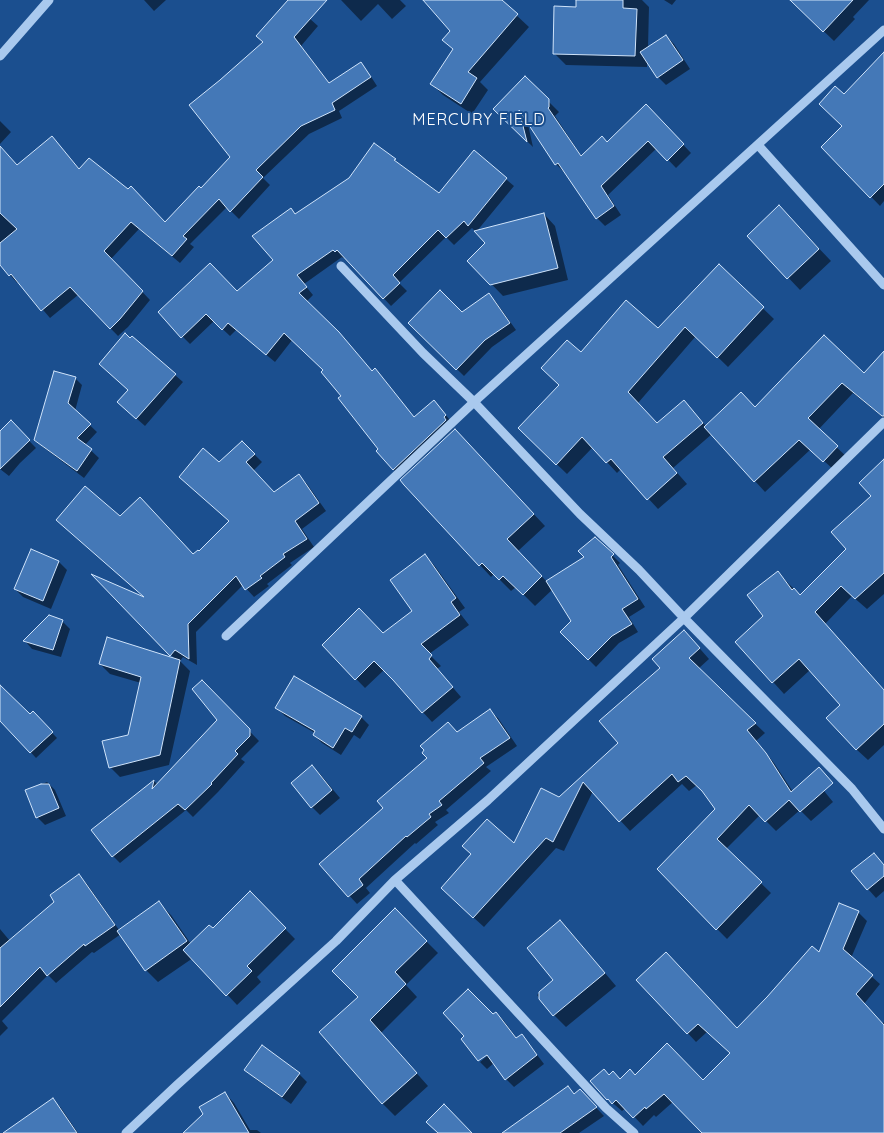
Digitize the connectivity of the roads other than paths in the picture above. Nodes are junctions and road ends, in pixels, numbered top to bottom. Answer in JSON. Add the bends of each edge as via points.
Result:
{"nodes":[{"id":1,"x":49,"y":0,"type":"edge"},
{"id":2,"x":884,"y":30,"type":"edge"},
{"id":3,"x":0,"y":56,"type":"edge"},
{"id":4,"x":758,"y":145,"type":"junction"},
{"id":5,"x":341,"y":266,"type":"dead end"},
{"id":6,"x":884,"y":284,"type":"edge"},
{"id":7,"x":474,"y":402,"type":"junction"},
{"id":8,"x":884,"y":422,"type":"edge"},
{"id":9,"x":684,"y":618,"type":"junction"},
{"id":10,"x":226,"y":636,"type":"dead end"},
{"id":11,"x":884,"y":829,"type":"edge"},
{"id":12,"x":395,"y":880,"type":"junction"},
{"id":13,"x":126,"y":1133,"type":"edge"},
{"id":14,"x":634,"y":1133,"type":"edge"}],
"edges":[{"from":1,"to":3,"type":"street"},
{"from":2,"to":4,"type":"street"},
{"from":4,"to":6,"type":"street"},
{"from":4,"to":7,"type":"street"},
{"from":5,"to":7,"type":"street"},
{"from":7,"to":9,"type":"street"},
{"from":7,"to":10,"type":"street"},
{"from":8,"to":9,"type":"street"},
{"from":9,"to":11,"type":"street","via":[[852,789]]},
{"from":9,"to":12,"type":"street","via":[[488,800]]},
{"from":12,"to":13,"type":"street","via":[[336,941]]},
{"from":12,"to":14,"type":"street","via":[[606,1108]]}]}
